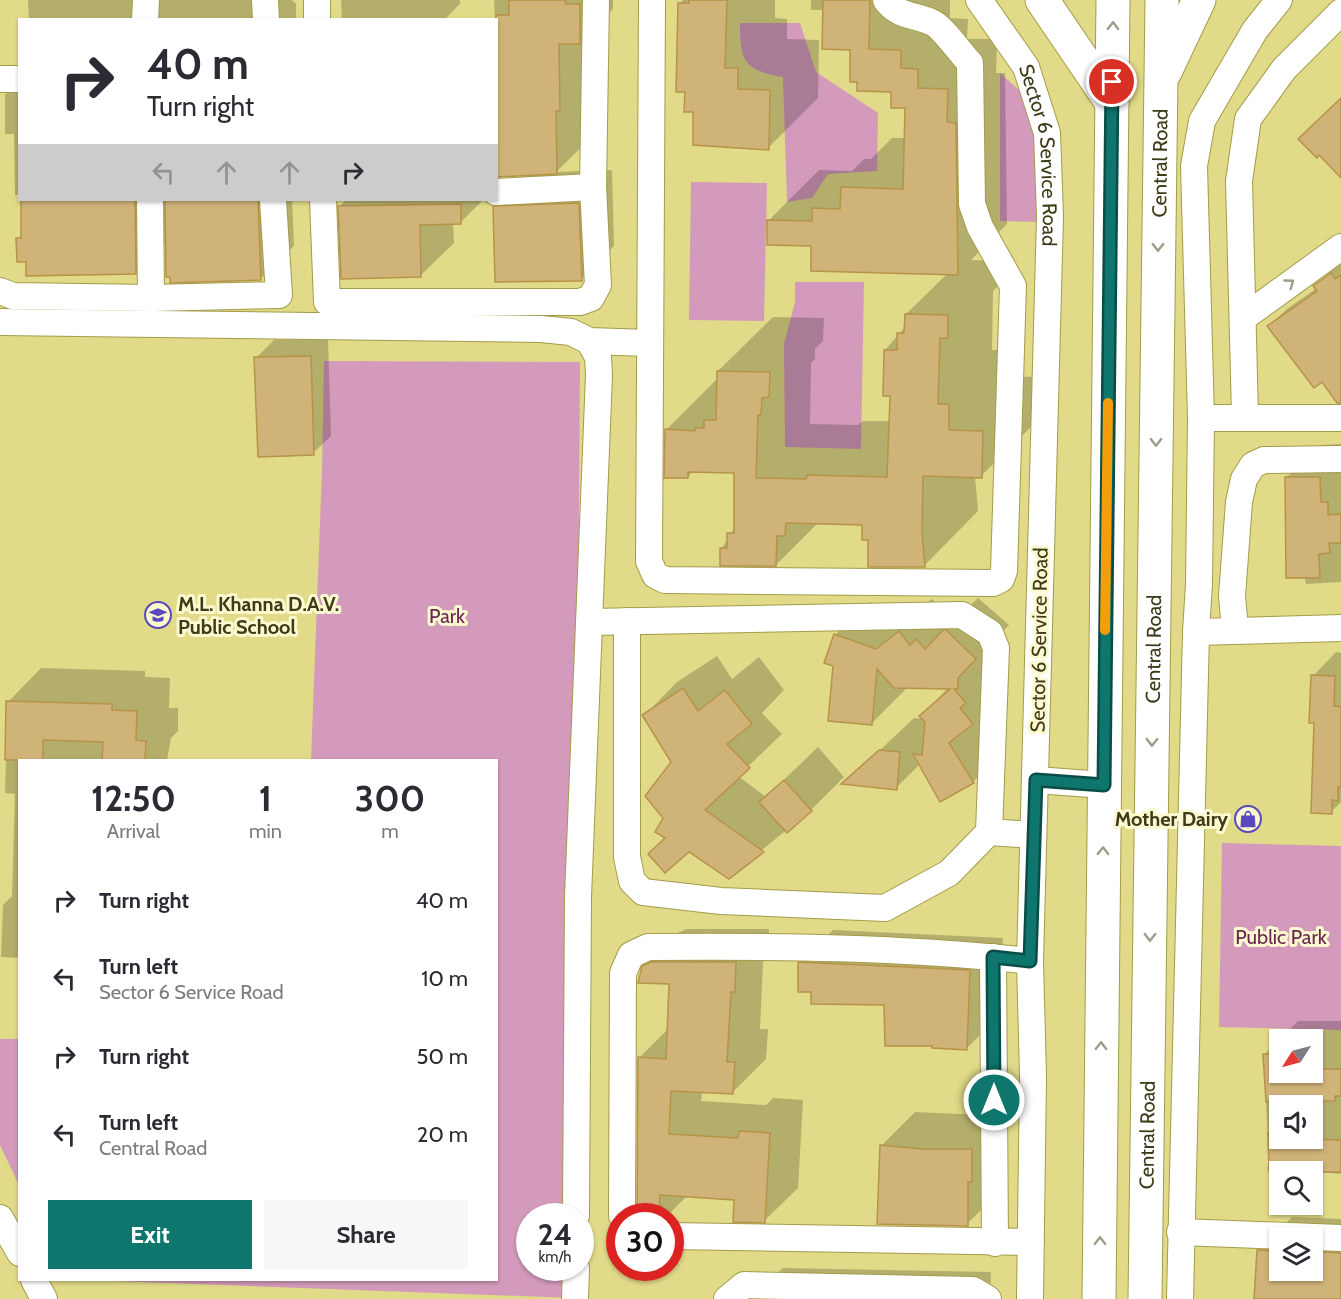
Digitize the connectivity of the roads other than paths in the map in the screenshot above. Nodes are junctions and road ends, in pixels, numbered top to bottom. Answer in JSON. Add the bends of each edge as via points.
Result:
{"nodes":[{"id":1,"x":146,"y":0,"type":"edge"},
{"id":2,"x":266,"y":0,"type":"edge"},
{"id":3,"x":317,"y":0,"type":"edge"},
{"id":4,"x":596,"y":0,"type":"edge"},
{"id":5,"x":652,"y":0,"type":"edge"},
{"id":6,"x":886,"y":0,"type":"edge"},
{"id":7,"x":979,"y":0,"type":"edge"},
{"id":8,"x":1042,"y":0,"type":"edge"},
{"id":9,"x":1113,"y":0,"type":"edge"},
{"id":10,"x":1162,"y":0,"type":"edge"},
{"id":11,"x":1199,"y":0,"type":"edge"},
{"id":12,"x":1279,"y":0,"type":"edge"},
{"id":13,"x":1341,"y":12,"type":"edge"},
{"id":14,"x":145,"y":18,"type":"edge"},
{"id":15,"x":266,"y":18,"type":"edge"},
{"id":16,"x":317,"y":18,"type":"edge"},
{"id":17,"x":0,"y":79,"type":"edge"},
{"id":18,"x":18,"y":80,"type":"edge"},
{"id":19,"x":1160,"y":83,"type":"junction"},
{"id":20,"x":1112,"y":103,"type":"junction"},
{"id":21,"x":593,"y":187,"type":"junction"},
{"id":22,"x":498,"y":192,"type":"edge"},
{"id":23,"x":150,"y":201,"type":"edge"},
{"id":24,"x":273,"y":201,"type":"edge"},
{"id":25,"x":323,"y":201,"type":"edge"},
{"id":26,"x":1341,"y":247,"type":"edge"},
{"id":27,"x":0,"y":291,"type":"edge"},
{"id":28,"x":279,"y":295,"type":"junction"},
{"id":29,"x":151,"y":298,"type":"junction"},
{"id":30,"x":328,"y":314,"type":"junction"},
{"id":31,"x":1243,"y":318,"type":"junction"},
{"id":32,"x":0,"y":322,"type":"edge"},
{"id":33,"x":280,"y":326,"type":"junction"},
{"id":34,"x":589,"y":341,"type":"junction"},
{"id":35,"x":649,"y":343,"type":"junction"},
{"id":36,"x":1245,"y":416,"type":"junction"},
{"id":37,"x":1201,"y":418,"type":"junction"},
{"id":38,"x":1341,"y":418,"type":"edge"},
{"id":39,"x":1341,"y":459,"type":"edge"},
{"id":40,"x":1004,"y":571,"type":"junction"},
{"id":41,"x":1040,"y":572,"type":"junction"},
{"id":42,"x":627,"y":621,"type":"junction"},
{"id":43,"x":590,"y":622,"type":"junction"},
{"id":44,"x":1341,"y":628,"type":"edge"},
{"id":45,"x":1235,"y":630,"type":"junction"},
{"id":46,"x":1196,"y":632,"type":"junction"},
{"id":47,"x":1036,"y":780,"type":"junction"},
{"id":48,"x":1104,"y":785,"type":"junction"},
{"id":49,"x":1151,"y":813,"type":"junction"},
{"id":50,"x":1192,"y":817,"type":"junction"},
{"id":51,"x":989,"y":832,"type":"junction"},
{"id":52,"x":1033,"y":835,"type":"junction"},
{"id":53,"x":993,"y":957,"type":"junction"},
{"id":54,"x":1030,"y":961,"type":"junction"},
{"id":55,"x":576,"y":1203,"type":"edge"},
{"id":56,"x":622,"y":1203,"type":"edge"},
{"id":57,"x":0,"y":1218,"type":"edge"},
{"id":58,"x":1180,"y":1232,"type":"junction"},
{"id":59,"x":684,"y":1236,"type":"edge"},
{"id":60,"x":1341,"y":1238,"type":"edge"},
{"id":61,"x":1031,"y":1242,"type":"junction"},
{"id":62,"x":994,"y":1243,"type":"junction"},
{"id":63,"x":18,"y":1250,"type":"edge"},
{"id":64,"x":35,"y":1281,"type":"edge"},
{"id":65,"x":576,"y":1281,"type":"edge"},
{"id":66,"x":44,"y":1299,"type":"edge"},
{"id":67,"x":575,"y":1299,"type":"edge"},
{"id":68,"x":728,"y":1299,"type":"edge"},
{"id":69,"x":988,"y":1299,"type":"edge"},
{"id":70,"x":1030,"y":1299,"type":"edge"},
{"id":71,"x":1099,"y":1299,"type":"edge"},
{"id":72,"x":1145,"y":1299,"type":"edge"},
{"id":73,"x":1180,"y":1299,"type":"edge"}],
"edges":[{"from":1,"to":14,"type":"street"},
{"from":2,"to":15,"type":"street"},
{"from":3,"to":16,"type":"street"},
{"from":4,"to":21,"type":"street"},
{"from":5,"to":35,"type":"street"},
{"from":6,"to":40,"type":"street","via":[[905,16],[933,22],[970,63],[972,204],[980,227],[1013,286]]},
{"from":7,"to":41,"type":"street","name":"Sector 6 Service Road","via":[[1026,67],[1047,133],[1050,216]]},
{"from":8,"to":20,"type":"main road"},
{"from":20,"to":9,"type":"main road","one_way":true},
{"from":10,"to":19,"type":"main road","name":"Central Road"},
{"from":11,"to":19,"type":"main road"},
{"from":12,"to":37,"type":"street","via":[[1255,30],[1202,121],[1194,166]]},
{"from":13,"to":31,"type":"street","via":[[1284,69],[1248,119],[1239,182]]},
{"from":17,"to":18,"type":"street"},
{"from":19,"to":49,"type":"main road","name":"Central Road","one_way":true},
{"from":20,"to":48,"type":"main road"},
{"from":21,"to":22,"type":"street"},
{"from":21,"to":30,"type":"street","via":[[598,285],[591,298],[580,302]]},
{"from":23,"to":29,"type":"street"},
{"from":24,"to":28,"type":"street"},
{"from":25,"to":30,"type":"street"},
{"from":31,"to":26,"type":"street","one_way":true},
{"from":27,"to":29,"type":"street","via":[[13,296]]},
{"from":28,"to":29,"type":"street"},
{"from":28,"to":33,"type":"street"},
{"from":30,"to":33,"type":"street"},
{"from":30,"to":34,"type":"street","via":[[571,332]]},
{"from":31,"to":36,"type":"street"},
{"from":32,"to":33,"type":"street"},
{"from":34,"to":35,"type":"street"},
{"from":34,"to":43,"type":"street","via":[[598,357],[599,375]]},
{"from":35,"to":40,"type":"street","via":[[649,561],[655,575],[665,580],[993,583],[1001,579]]},
{"from":36,"to":37,"type":"street"},
{"from":36,"to":38,"type":"street"},
{"from":37,"to":46,"type":"street"},
{"from":39,"to":45,"type":"street","via":[[1264,460],[1253,465],[1244,478],[1232,596]]},
{"from":40,"to":41,"type":"street"},
{"from":41,"to":47,"type":"street","name":"Sector 6 Service Road"},
{"from":42,"to":43,"type":"street"},
{"from":42,"to":51,"type":"street","via":[[962,615],[990,633],[996,648]]},
{"from":42,"to":51,"type":"street","via":[[627,857],[632,882],[643,892],[721,901],[885,908],[949,873]]},
{"from":43,"to":55,"type":"street","via":[[578,897]]},
{"from":44,"to":45,"type":"street"},
{"from":45,"to":46,"type":"street"},
{"from":46,"to":50,"type":"street"},
{"from":47,"to":48,"type":"street"},
{"from":47,"to":52,"type":"street","name":"Sector 6 Service Road"},
{"from":71,"to":48,"type":"main road","one_way":true},
{"from":49,"to":50,"type":"street"},
{"from":49,"to":72,"type":"main road","name":"Central Road","one_way":true},
{"from":50,"to":58,"type":"street"},
{"from":51,"to":52,"type":"street"},
{"from":52,"to":54,"type":"street","name":"Sector 6 Service Road"},
{"from":53,"to":54,"type":"street"},
{"from":53,"to":56,"type":"street","via":[[766,946],[648,947],[631,955],[624,973]]},
{"from":53,"to":62,"type":"street"},
{"from":54,"to":61,"type":"street","name":"Sector 6 Service Road"},
{"from":57,"to":63,"type":"street"},
{"from":58,"to":60,"type":"street"},
{"from":58,"to":73,"type":"street"},
{"from":59,"to":62,"type":"street"},
{"from":61,"to":62,"type":"street"},
{"from":61,"to":70,"type":"street","name":"Sector 6 Service Road"},
{"from":64,"to":66,"type":"street"},
{"from":65,"to":67,"type":"street"},
{"from":68,"to":69,"type":"street","via":[[744,1285],[974,1290]]}]}
